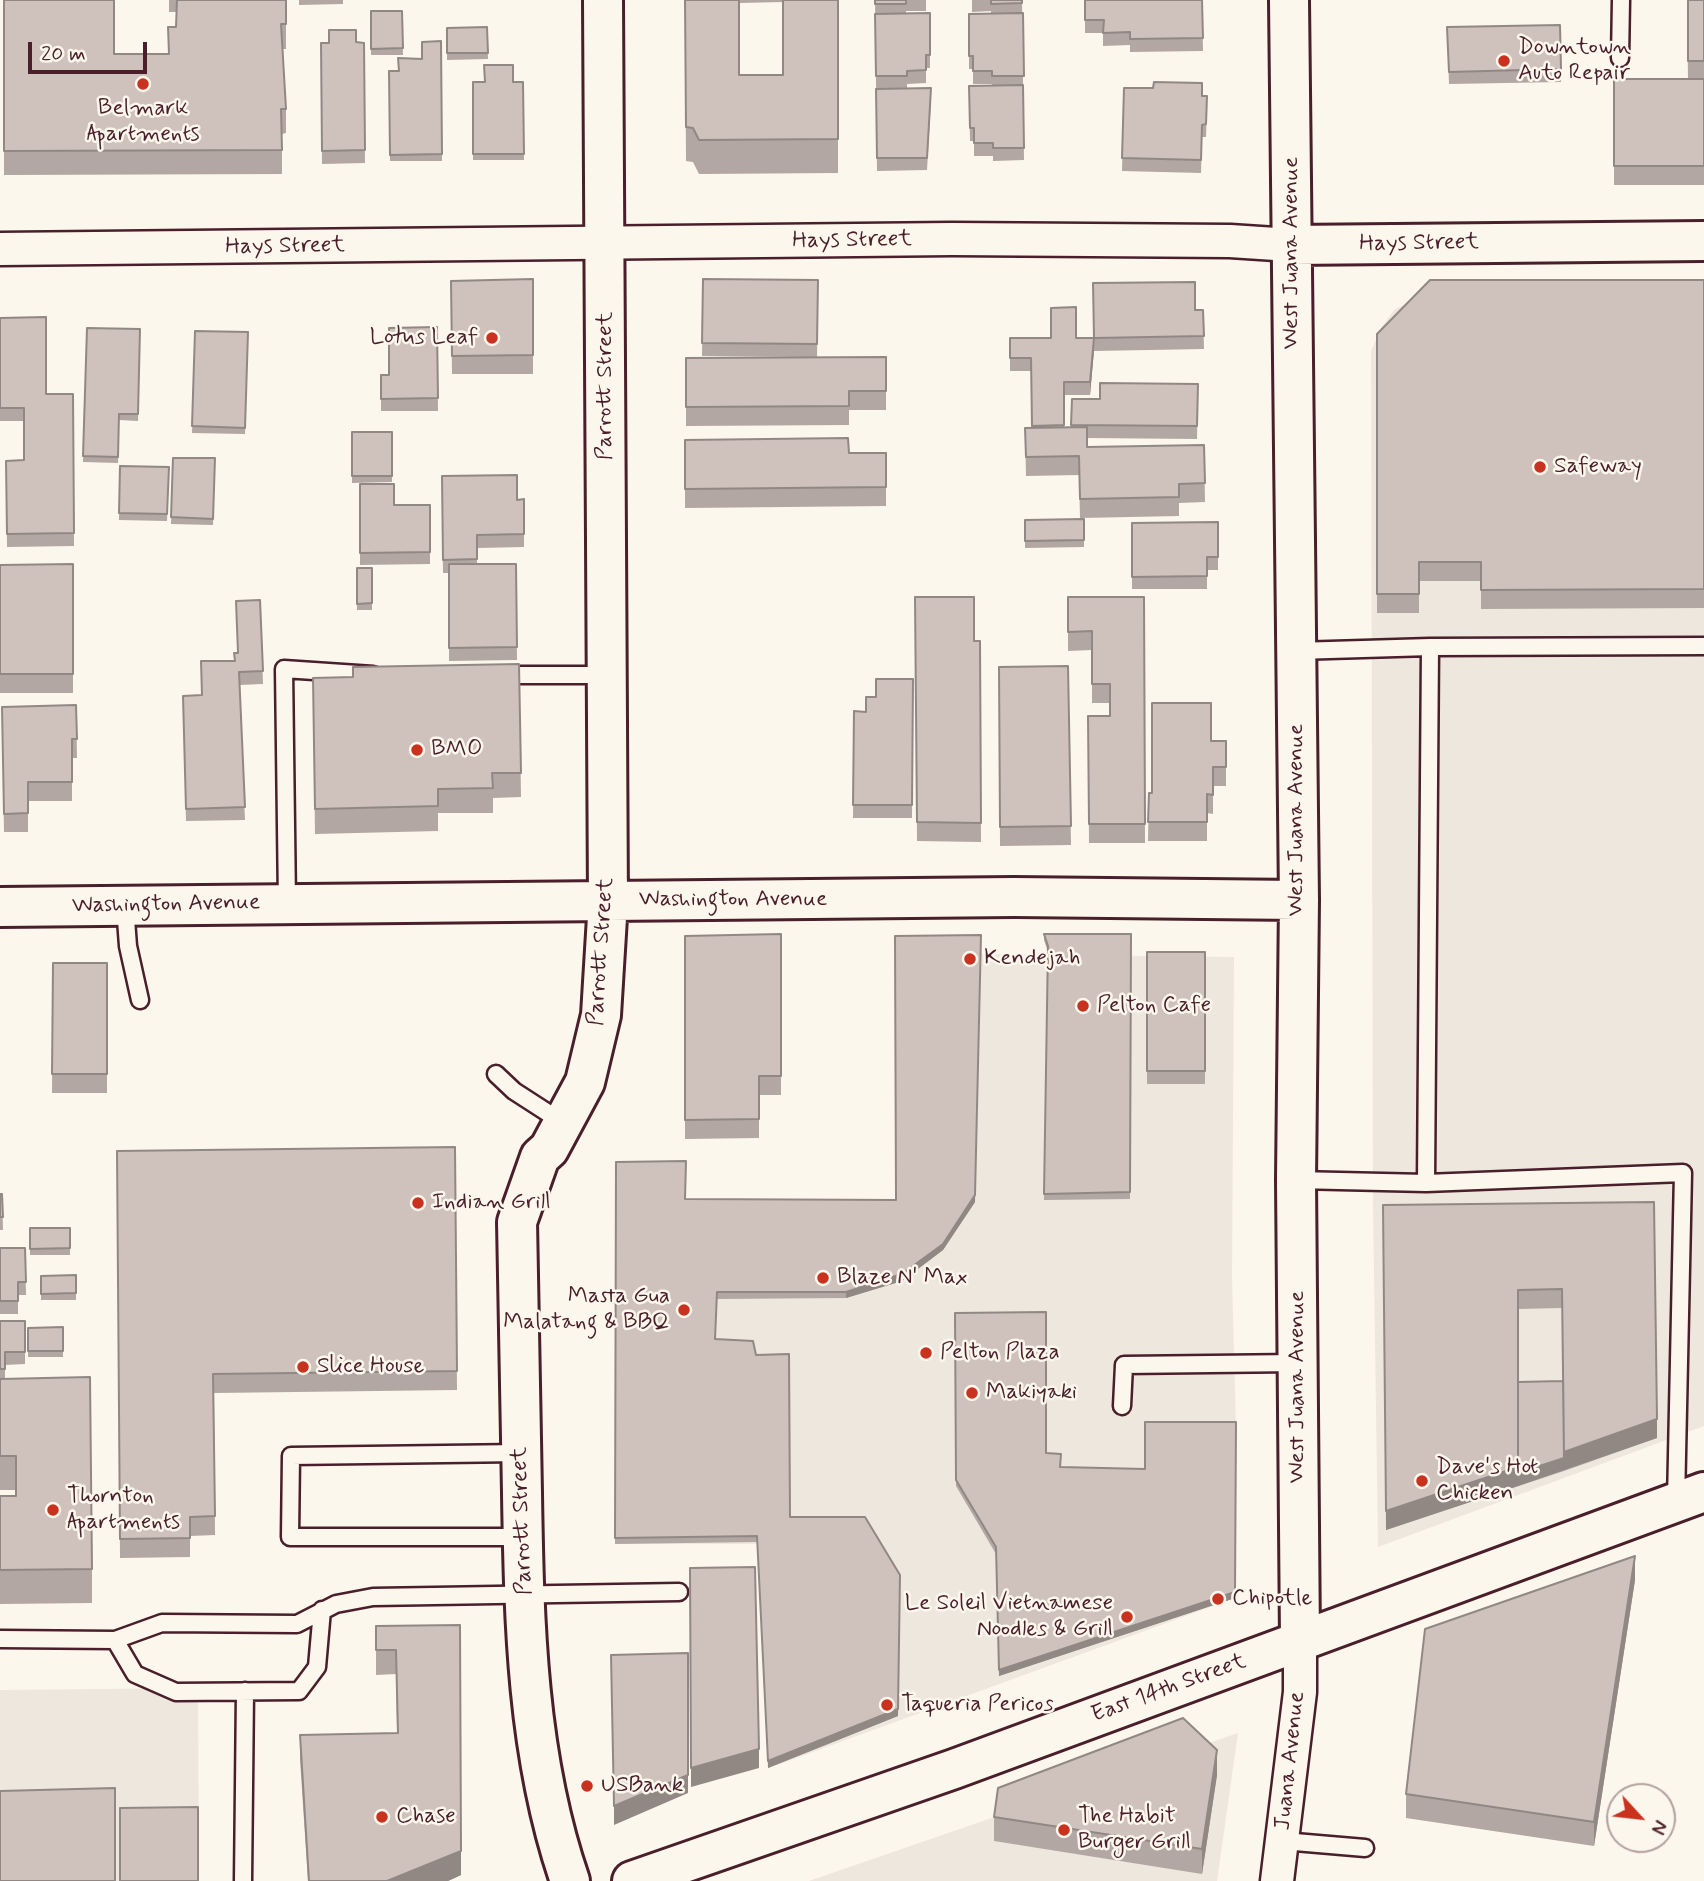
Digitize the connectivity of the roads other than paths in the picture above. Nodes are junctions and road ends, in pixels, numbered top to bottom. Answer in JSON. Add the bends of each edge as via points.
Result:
{"nodes":[{"id":1,"x":603,"y":0,"type":"edge"},
{"id":2,"x":1289,"y":0,"type":"edge"},
{"id":3,"x":1621,"y":0,"type":"edge"},
{"id":4,"x":1620,"y":58,"type":"dead end"},
{"id":5,"x":1704,"y":241,"type":"edge"},
{"id":6,"x":605,"y":244,"type":"junction"},
{"id":7,"x":1291,"y":245,"type":"junction"},
{"id":8,"x":0,"y":249,"type":"edge"},
{"id":9,"x":1704,"y":646,"type":"edge"},
{"id":10,"x":1430,"y":647,"type":"junction"},
{"id":11,"x":1296,"y":651,"type":"junction"},
{"id":12,"x":384,"y":675,"type":"edge"},
{"id":13,"x":489,"y":675,"type":"edge"},
{"id":14,"x":606,"y":675,"type":"junction"},
{"id":15,"x":1299,"y":900,"type":"junction"},
{"id":16,"x":608,"y":901,"type":"junction"},
{"id":17,"x":287,"y":904,"type":"junction"},
{"id":18,"x":125,"y":906,"type":"junction"},
{"id":19,"x":0,"y":907,"type":"edge"},
{"id":20,"x":139,"y":1000,"type":"dead end"},
{"id":21,"x":496,"y":1074,"type":"dead end"},
{"id":22,"x":562,"y":1122,"type":"junction"},
{"id":23,"x":1296,"y":1180,"type":"junction"},
{"id":24,"x":1426,"y":1183,"type":"junction"},
{"id":25,"x":1297,"y":1363,"type":"junction"},
{"id":26,"x":1122,"y":1406,"type":"dead end"},
{"id":27,"x":521,"y":1453,"type":"junction"},
{"id":28,"x":1690,"y":1497,"type":"edge"},
{"id":29,"x":523,"y":1537,"type":"junction"},
{"id":30,"x":679,"y":1592,"type":"dead end"},
{"id":31,"x":525,"y":1593,"type":"junction"},
{"id":32,"x":323,"y":1610,"type":"junction"},
{"id":33,"x":0,"y":1639,"type":"edge"},
{"id":34,"x":115,"y":1640,"type":"junction"},
{"id":35,"x":1300,"y":1641,"type":"junction"},
{"id":36,"x":245,"y":1691,"type":"junction"},
{"id":37,"x":1283,"y":1841,"type":"junction"},
{"id":38,"x":1365,"y":1848,"type":"dead end"},
{"id":39,"x":243,"y":1881,"type":"edge"},
{"id":40,"x":570,"y":1881,"type":"edge"},
{"id":41,"x":632,"y":1881,"type":"edge"},
{"id":42,"x":1277,"y":1881,"type":"edge"}],
"edges":[{"from":1,"to":6,"type":"street","name":"Parrott Street"},
{"from":2,"to":7,"type":"street","name":"West Juana Avenue"},
{"from":3,"to":4,"type":"lane"},
{"from":5,"to":7,"type":"street","name":"Hays Street"},
{"from":6,"to":7,"type":"street","name":"Hays Street","via":[[952,239]]},
{"from":6,"to":8,"type":"street","name":"Hays Street"},
{"from":6,"to":14,"type":"street","name":"Parrott Street"},
{"from":7,"to":11,"type":"street","name":"West Juana Avenue"},
{"from":9,"to":10,"type":"lane"},
{"from":10,"to":11,"type":"lane"},
{"from":10,"to":24,"type":"lane"},
{"from":11,"to":15,"type":"street","name":"West Juana Avenue"},
{"from":12,"to":17,"type":"lane","via":[[284,669]]},
{"from":13,"to":14,"type":"lane"},
{"from":14,"to":16,"type":"street","name":"Parrott Street"},
{"from":15,"to":16,"type":"street","name":"Washington Avenue"},
{"from":15,"to":23,"type":"street","name":"West Juana Avenue"},
{"from":16,"to":17,"type":"street","name":"Washington Avenue"},
{"from":16,"to":22,"type":"street","name":"Parrott Street","via":[[601,1015],[585,1083]]},
{"from":17,"to":18,"type":"street","name":"Washington Avenue"},
{"from":18,"to":19,"type":"street","name":"Washington Avenue"},
{"from":18,"to":20,"type":"lane"},
{"from":21,"to":22,"type":"lane"},
{"from":22,"to":27,"type":"street","name":"Parrott Street","via":[[540,1157],[517,1222]]},
{"from":23,"to":24,"type":"lane"},
{"from":23,"to":25,"type":"street","name":"West Juana Avenue"},
{"from":24,"to":28,"type":"lane","via":[[1682,1173]]},
{"from":25,"to":26,"type":"lane","via":[[1124,1365]]},
{"from":25,"to":35,"type":"street","name":"West Juana Avenue"},
{"from":27,"to":29,"type":"street","name":"Parrott Street"},
{"from":27,"to":29,"type":"lane","via":[[290,1456],[290,1537]]},
{"from":28,"to":35,"type":"street","name":"East 14th Street"},
{"from":29,"to":31,"type":"street","name":"Parrott Street"},
{"from":30,"to":31,"type":"lane"},
{"from":31,"to":32,"type":"lane","via":[[373,1597]]},
{"from":31,"to":40,"type":"street","name":"Parrott Street","via":[[542,1786]]},
{"from":32,"to":34,"type":"lane","via":[[297,1624],[162,1623]]},
{"from":32,"to":36,"type":"lane","via":[[317,1667],[299,1691]]},
{"from":33,"to":34,"type":"lane"},
{"from":34,"to":36,"type":"lane","via":[[135,1674],[176,1692]]},
{"from":35,"to":37,"type":"street","name":"Juana Avenue","via":[[1300,1692]]},
{"from":35,"to":41,"type":"street","name":"East 14th Street","via":[[857,1804]]},
{"from":36,"to":39,"type":"lane"},
{"from":37,"to":38,"type":"lane"},
{"from":37,"to":42,"type":"street","name":"Juana Avenue"}]}
